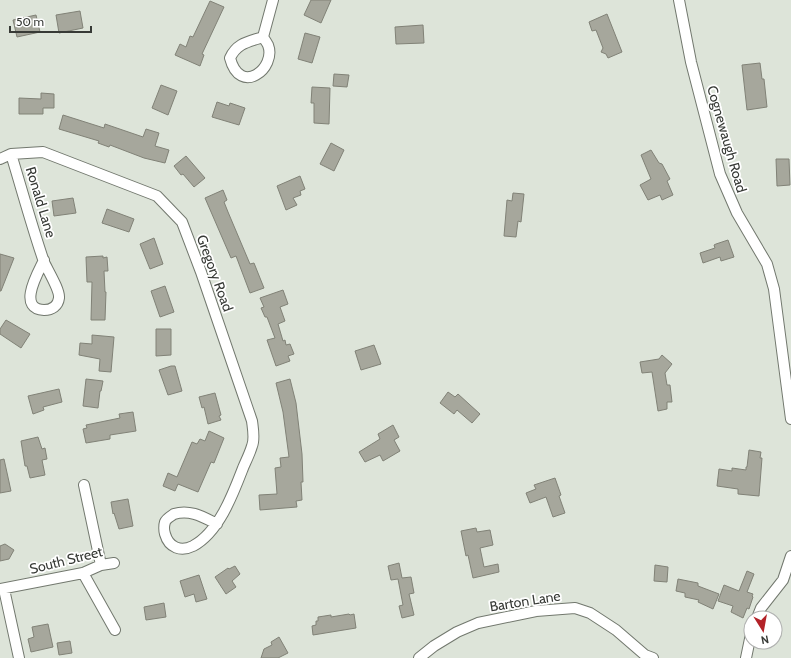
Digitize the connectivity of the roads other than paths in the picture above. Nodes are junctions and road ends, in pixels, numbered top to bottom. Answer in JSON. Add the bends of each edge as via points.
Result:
{"nodes":[{"id":1,"x":274,"y":0,"type":"edge"},
{"id":2,"x":679,"y":0,"type":"edge"},
{"id":3,"x":263,"y":37,"type":"dead end"},
{"id":4,"x":12,"y":154,"type":"junction"},
{"id":5,"x":0,"y":159,"type":"edge"},
{"id":6,"x":44,"y":260,"type":"dead end"},
{"id":7,"x":791,"y":419,"type":"edge"},
{"id":8,"x":84,"y":486,"type":"dead end"},
{"id":9,"x":217,"y":524,"type":"junction"},
{"id":10,"x":791,"y":556,"type":"edge"},
{"id":11,"x":114,"y":563,"type":"dead end"},
{"id":12,"x":100,"y":565,"type":"junction"},
{"id":13,"x":83,"y":573,"type":"junction"},
{"id":14,"x":2,"y":589,"type":"edge"},
{"id":15,"x":761,"y":610,"type":"edge"},
{"id":16,"x":115,"y":630,"type":"dead end"},
{"id":17,"x":19,"y":658,"type":"edge"},
{"id":18,"x":419,"y":658,"type":"edge"},
{"id":19,"x":653,"y":658,"type":"edge"}],
"edges":[{"from":1,"to":3,"type":"street"},
{"from":2,"to":7,"type":"street","name":"Cognewaugh Road","via":[[691,62],[720,174],[737,213],[767,264],[772,283]]},
{"from":4,"to":5,"type":"street","name":"Gregory Road"},
{"from":4,"to":6,"type":"street","name":"Ronald Lane"},
{"from":4,"to":9,"type":"street","name":"Gregory Road","via":[[43,152],[157,196],[182,222],[252,421],[253,444],[234,492]]},
{"from":8,"to":12,"type":"street"},
{"from":9,"to":9,"type":"street","name":"Gregory Road","via":[[200,540],[183,549],[174,548],[164,531],[165,522],[179,512],[197,514]]},
{"from":10,"to":15,"type":"street","via":[[783,580]]},
{"from":11,"to":12,"type":"street","name":"South Street"},
{"from":12,"to":13,"type":"street","name":"South Street"},
{"from":13,"to":14,"type":"street","name":"South Street"},
{"from":13,"to":16,"type":"street"},
{"from":14,"to":17,"type":"street"},
{"from":18,"to":19,"type":"street","name":"Barton Lane","via":[[457,632],[478,623],[536,611],[575,608],[590,613],[616,630],[645,655]]}]}
